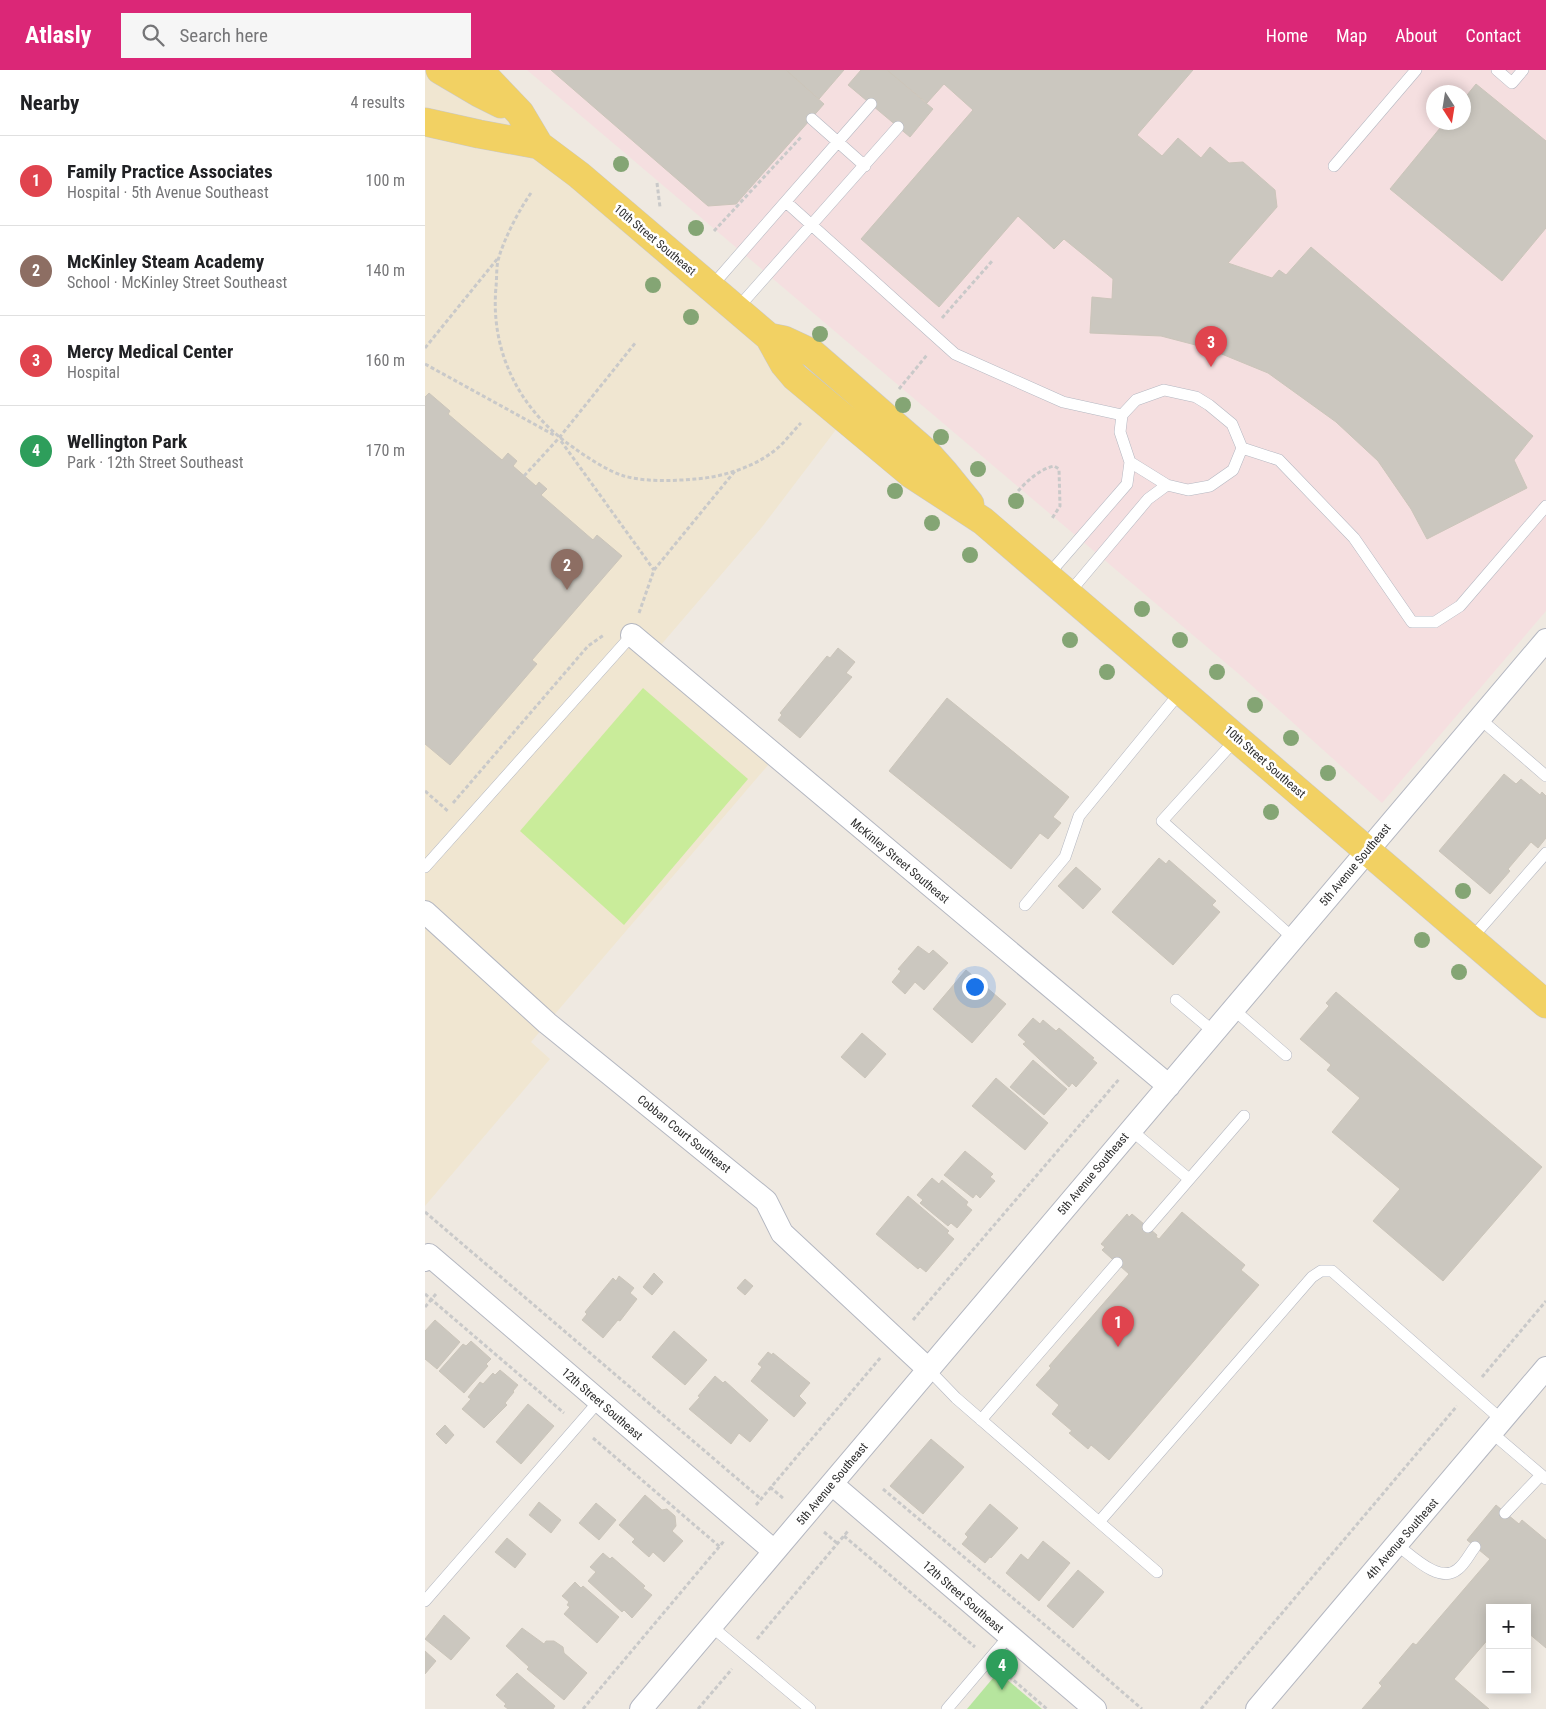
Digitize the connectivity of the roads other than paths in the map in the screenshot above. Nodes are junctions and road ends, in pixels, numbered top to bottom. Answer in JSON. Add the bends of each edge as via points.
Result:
{"nodes":[{"id":1,"x":440,"y":70,"type":"edge"},
{"id":2,"x":479,"y":70,"type":"edge"},
{"id":3,"x":1416,"y":70,"type":"edge"},
{"id":4,"x":1497,"y":70,"type":"edge"},
{"id":5,"x":1523,"y":70,"type":"edge"},
{"id":6,"x":871,"y":104,"type":"dead end"},
{"id":7,"x":520,"y":113,"type":"junction"},
{"id":8,"x":813,"y":120,"type":"road end"},
{"id":9,"x":425,"y":122,"type":"edge"},
{"id":10,"x":898,"y":127,"type":"dead end"},
{"id":11,"x":839,"y":142,"type":"junction"},
{"id":12,"x":539,"y":144,"type":"junction"},
{"id":13,"x":865,"y":166,"type":"junction"},
{"id":14,"x":1334,"y":166,"type":"dead end"},
{"id":15,"x":786,"y":202,"type":"junction"},
{"id":16,"x":810,"y":224,"type":"junction"},
{"id":17,"x":711,"y":288,"type":"junction"},
{"id":18,"x":736,"y":310,"type":"junction"},
{"id":19,"x":1122,"y":415,"type":"junction"},
{"id":20,"x":1242,"y":448,"type":"junction"},
{"id":21,"x":1130,"y":462,"type":"junction"},
{"id":22,"x":1167,"y":485,"type":"junction"},
{"id":23,"x":1546,"y":506,"type":"edge"},
{"id":24,"x":1048,"y":575,"type":"junction"},
{"id":25,"x":1069,"y":593,"type":"junction"},
{"id":26,"x":633,"y":632,"type":"joint"},
{"id":27,"x":1546,"y":640,"type":"edge"},
{"id":28,"x":1181,"y":690,"type":"junction"},
{"id":29,"x":1479,"y":718,"type":"junction"},
{"id":30,"x":1237,"y":738,"type":"junction"},
{"id":31,"x":1546,"y":776,"type":"edge"},
{"id":32,"x":1367,"y":850,"type":"junction"},
{"id":33,"x":1546,"y":853,"type":"edge"},
{"id":34,"x":425,"y":867,"type":"edge"},
{"id":35,"x":1025,"y":905,"type":"dead end"},
{"id":36,"x":425,"y":912,"type":"edge"},
{"id":37,"x":1293,"y":938,"type":"junction"},
{"id":38,"x":1471,"y":939,"type":"junction"},
{"id":39,"x":1176,"y":1000,"type":"dead end"},
{"id":40,"x":1546,"y":1004,"type":"edge"},
{"id":41,"x":1233,"y":1009,"type":"junction"},
{"id":42,"x":1214,"y":1032,"type":"junction"},
{"id":43,"x":1286,"y":1055,"type":"dead end"},
{"id":44,"x":1169,"y":1086,"type":"junction"},
{"id":45,"x":1244,"y":1116,"type":"dead end"},
{"id":46,"x":1131,"y":1130,"type":"junction"},
{"id":47,"x":1189,"y":1179,"type":"junction"},
{"id":48,"x":1148,"y":1227,"type":"dead end"},
{"id":49,"x":426,"y":1254,"type":"edge"},
{"id":50,"x":1117,"y":1263,"type":"dead end"},
{"id":51,"x":1546,"y":1368,"type":"edge"},
{"id":52,"x":928,"y":1369,"type":"junction"},
{"id":53,"x":599,"y":1401,"type":"junction"},
{"id":54,"x":981,"y":1420,"type":"junction"},
{"id":55,"x":1497,"y":1427,"type":"junction"},
{"id":56,"x":1543,"y":1477,"type":"edge"},
{"id":57,"x":832,"y":1484,"type":"junction"},
{"id":58,"x":1505,"y":1513,"type":"dead end"},
{"id":59,"x":1099,"y":1522,"type":"junction"},
{"id":60,"x":1396,"y":1544,"type":"junction"},
{"id":61,"x":1475,"y":1546,"type":"dead end"},
{"id":62,"x":774,"y":1552,"type":"junction"},
{"id":63,"x":1157,"y":1572,"type":"dead end"},
{"id":64,"x":425,"y":1601,"type":"edge"},
{"id":65,"x":711,"y":1626,"type":"junction"},
{"id":66,"x":1009,"y":1636,"type":"junction"},
{"id":67,"x":641,"y":1709,"type":"edge"},
{"id":68,"x":810,"y":1709,"type":"edge"},
{"id":69,"x":947,"y":1709,"type":"edge"},
{"id":70,"x":1095,"y":1709,"type":"edge"},
{"id":71,"x":1257,"y":1709,"type":"edge"}],
"edges":[{"from":1,"to":7,"type":"main road"},
{"from":2,"to":7,"type":"main road","name":"10th Street Southeast"},
{"from":3,"to":14,"type":"lane"},
{"from":4,"to":5,"type":"lane","via":[[1512,83]]},
{"from":6,"to":11,"type":"lane"},
{"from":7,"to":12,"type":"main road","name":"10th Street Southeast"},
{"from":8,"to":11,"type":"lane"},
{"from":9,"to":12,"type":"main road","name":"10th Street Southeast"},
{"from":10,"to":13,"type":"lane"},
{"from":11,"to":13,"type":"lane"},
{"from":11,"to":15,"type":"lane"},
{"from":12,"to":17,"type":"main road","name":"10th Street Southeast"},
{"from":13,"to":16,"type":"lane"},
{"from":15,"to":16,"type":"lane"},
{"from":15,"to":17,"type":"lane"},
{"from":16,"to":18,"type":"lane"},
{"from":16,"to":19,"type":"lane","via":[[955,354],[1063,402]]},
{"from":17,"to":18,"type":"main road","name":"10th Street Southeast"},
{"from":18,"to":24,"type":"main road","name":"10th Street Southeast","via":[[769,337],[784,364],[820,400],[911,474],[983,521]]},
{"from":19,"to":20,"type":"lane","via":[[1136,400],[1164,390],[1196,397],[1232,424]]},
{"from":19,"to":21,"type":"lane","via":[[1120,432]]},
{"from":20,"to":22,"type":"lane","via":[[1233,470],[1210,486],[1188,490]]},
{"from":20,"to":23,"type":"lane","via":[[1279,460],[1354,538],[1412,622],[1435,622],[1460,606]]},
{"from":21,"to":22,"type":"lane"},
{"from":21,"to":24,"type":"lane","via":[[1127,484]]},
{"from":22,"to":25,"type":"lane","via":[[1148,499]]},
{"from":24,"to":25,"type":"main road","name":"10th Street Southeast"},
{"from":25,"to":28,"type":"main road","name":"10th Street Southeast"},
{"from":26,"to":34,"type":"lane"},
{"from":26,"to":44,"type":"street","name":"McKinley Street Southeast"},
{"from":27,"to":29,"type":"street","name":"5th Avenue Southeast"},
{"from":28,"to":30,"type":"main road","name":"10th Street Southeast"},
{"from":28,"to":35,"type":"lane","via":[[1079,816],[1065,857]]},
{"from":29,"to":31,"type":"lane"},
{"from":29,"to":32,"type":"street","name":"5th Avenue Southeast"},
{"from":30,"to":32,"type":"main road","name":"10th Street Southeast"},
{"from":30,"to":37,"type":"lane","via":[[1162,821]]},
{"from":32,"to":37,"type":"street","name":"5th Avenue Southeast"},
{"from":32,"to":38,"type":"main road","name":"10th Street Southeast"},
{"from":33,"to":38,"type":"lane"},
{"from":36,"to":52,"type":"street","name":"Cobban Court Southeast","via":[[547,1023],[766,1201],[782,1233]]},
{"from":37,"to":41,"type":"street","name":"5th Avenue Southeast"},
{"from":38,"to":40,"type":"main road","name":"10th Street Southeast"},
{"from":39,"to":42,"type":"lane"},
{"from":41,"to":42,"type":"street","name":"5th Avenue Southeast"},
{"from":41,"to":43,"type":"lane"},
{"from":42,"to":44,"type":"street","name":"5th Avenue Southeast"},
{"from":44,"to":46,"type":"street","name":"5th Avenue Southeast"},
{"from":45,"to":47,"type":"lane"},
{"from":46,"to":47,"type":"lane"},
{"from":46,"to":52,"type":"street","name":"5th Avenue Southeast"},
{"from":47,"to":48,"type":"lane"},
{"from":49,"to":53,"type":"street","name":"12th Street Southeast"},
{"from":50,"to":54,"type":"lane"},
{"from":51,"to":55,"type":"street","name":"4th Avenue Southeast"},
{"from":52,"to":54,"type":"lane"},
{"from":52,"to":57,"type":"street","name":"5th Avenue Southeast"},
{"from":53,"to":62,"type":"street","name":"12th Street Southeast"},
{"from":53,"to":64,"type":"lane"},
{"from":54,"to":59,"type":"lane"},
{"from":55,"to":56,"type":"lane"},
{"from":55,"to":59,"type":"lane","via":[[1470,1391],[1332,1271],[1321,1271],[1312,1277]]},
{"from":55,"to":60,"type":"street","name":"4th Avenue Southeast"},
{"from":56,"to":58,"type":"lane"},
{"from":57,"to":62,"type":"street","name":"5th Avenue Southeast"},
{"from":57,"to":66,"type":"street","name":"12th Street Southeast"},
{"from":59,"to":63,"type":"lane"},
{"from":60,"to":61,"type":"lane","via":[[1433,1572],[1446,1574],[1458,1570]]},
{"from":60,"to":71,"type":"street","name":"4th Avenue Southeast"},
{"from":62,"to":65,"type":"street","name":"5th Avenue Southeast"},
{"from":65,"to":67,"type":"street","name":"5th Avenue Southeast"},
{"from":65,"to":68,"type":"lane"},
{"from":66,"to":69,"type":"lane"},
{"from":66,"to":70,"type":"street","name":"12th Street Southeast"}]}
